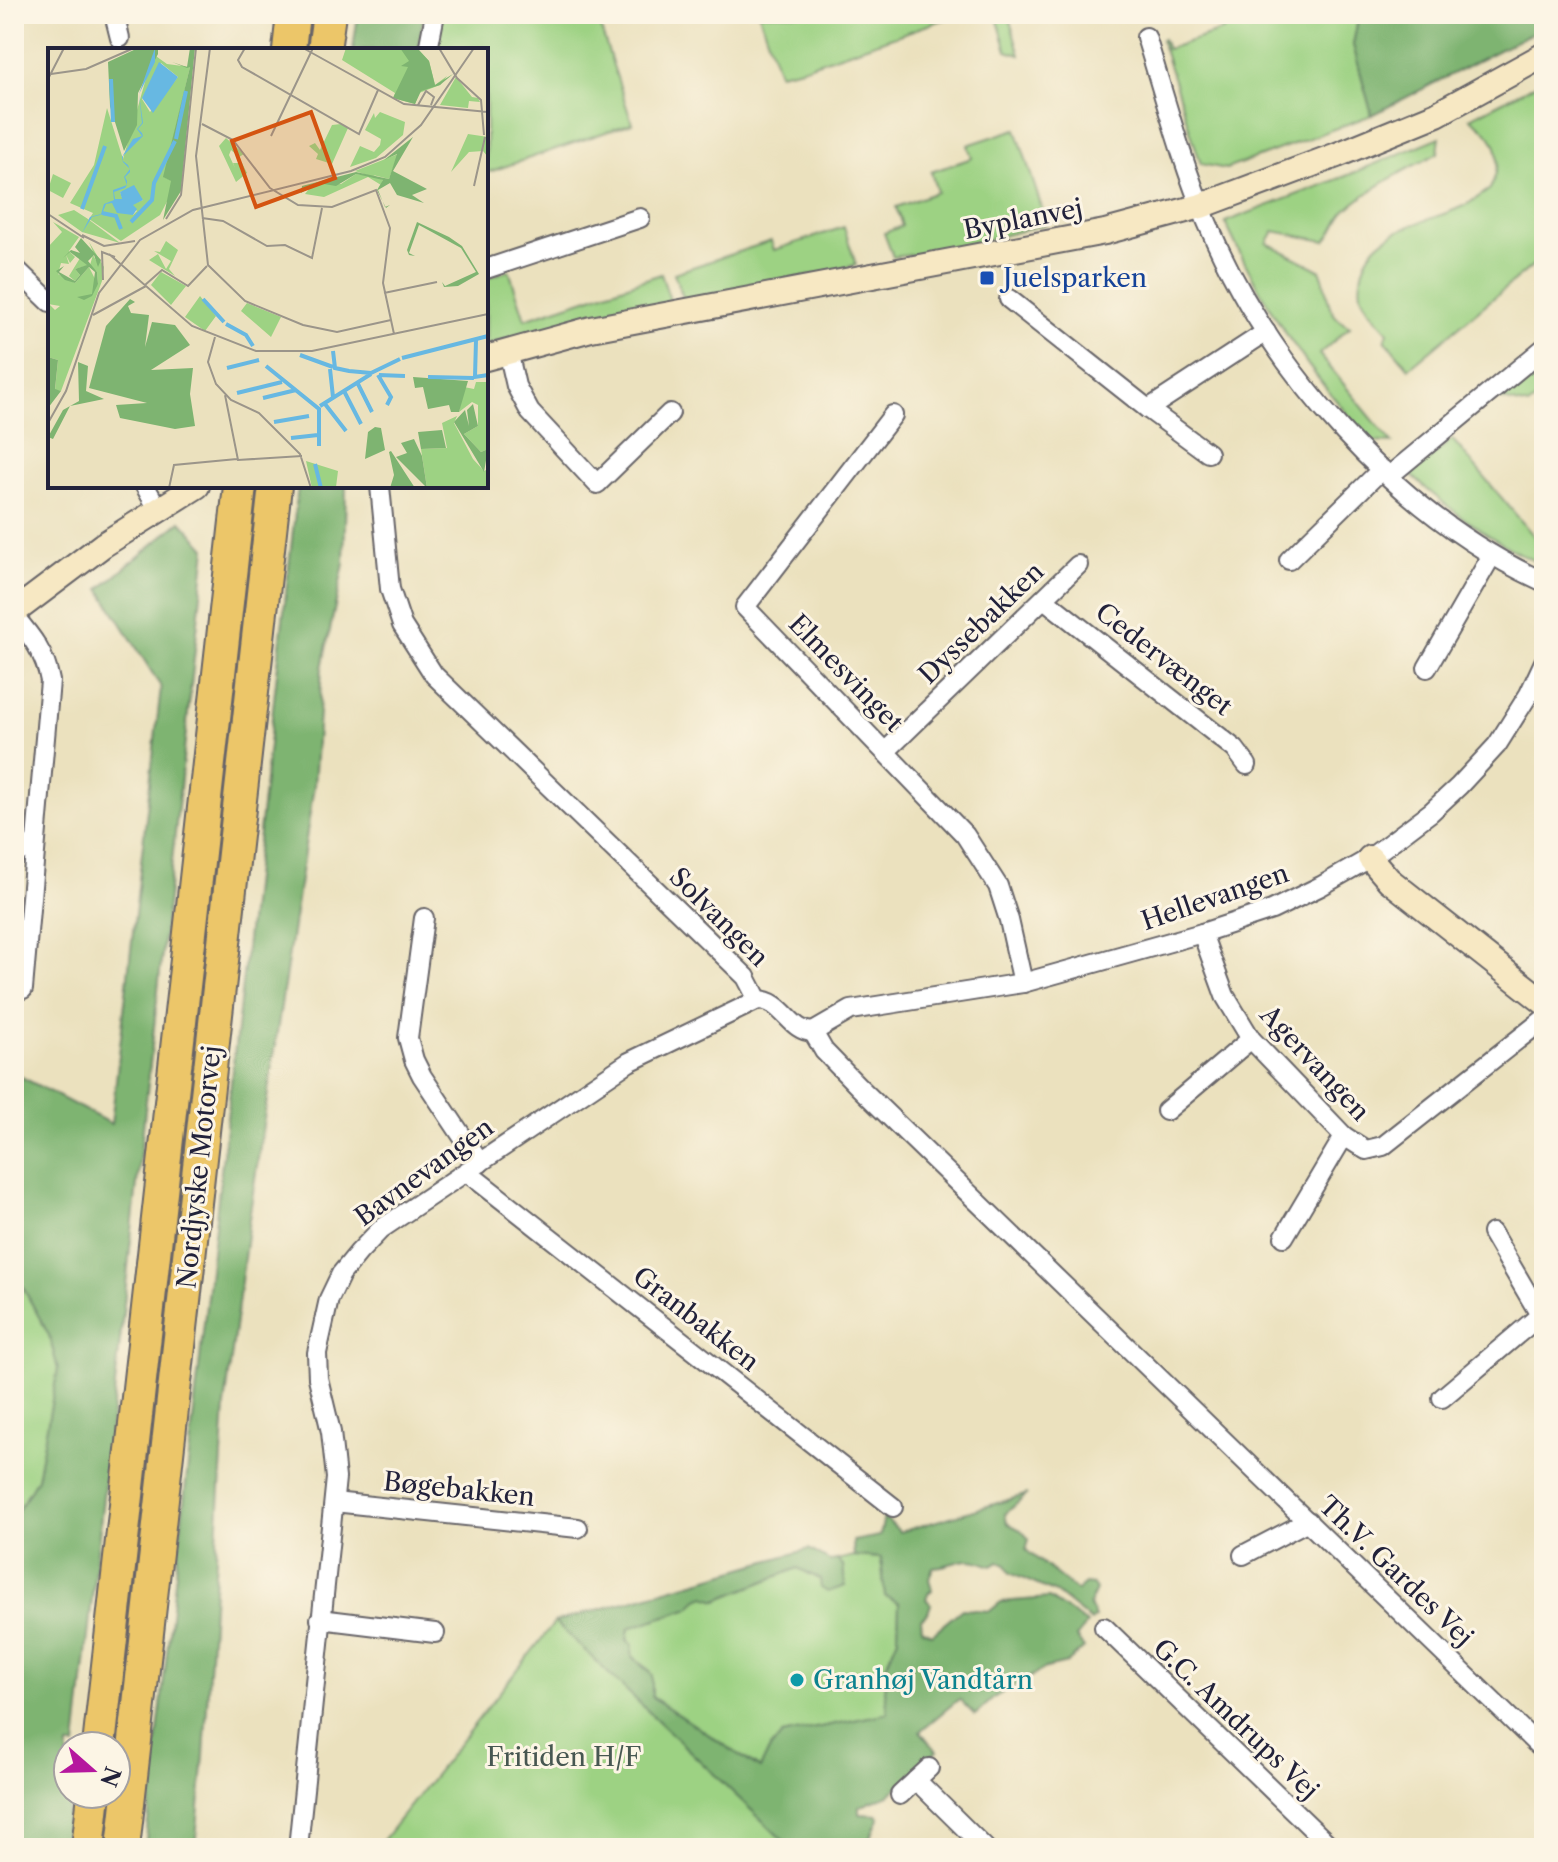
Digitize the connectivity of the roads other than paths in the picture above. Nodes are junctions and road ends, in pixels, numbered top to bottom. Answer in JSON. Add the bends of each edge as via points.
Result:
{"nodes":[{"id":1,"x":114,"y":14,"type":"edge"},
{"id":2,"x":293,"y":14,"type":"edge"},
{"id":3,"x":329,"y":14,"type":"edge"},
{"id":4,"x":435,"y":14,"type":"edge"},
{"id":5,"x":1146,"y":37,"type":"dead end"},
{"id":6,"x":120,"y":38,"type":"dead end"},
{"id":7,"x":289,"y":48,"type":"edge"},
{"id":8,"x":324,"y":48,"type":"edge"},
{"id":9,"x":428,"y":48,"type":"edge"},
{"id":10,"x":1544,"y":55,"type":"edge"},
{"id":11,"x":1201,"y":206,"type":"junction"},
{"id":12,"x":640,"y":218,"type":"dead end"},
{"id":13,"x":14,"y":267,"type":"edge"},
{"id":14,"x":488,"y":268,"type":"edge"},
{"id":15,"x":1009,"y":299,"type":"dead end"},
{"id":16,"x":48,"y":300,"type":"edge"},
{"id":17,"x":1266,"y":332,"type":"junction"},
{"id":18,"x":1544,"y":348,"type":"edge"},
{"id":19,"x":497,"y":355,"type":"edge"},
{"id":20,"x":1148,"y":409,"type":"junction"},
{"id":21,"x":670,"y":413,"type":"dead end"},
{"id":22,"x":893,"y":415,"type":"dead end"},
{"id":23,"x":1208,"y":453,"type":"dead end"},
{"id":24,"x":1386,"y":473,"type":"junction"},
{"id":25,"x":147,"y":488,"type":"edge"},
{"id":26,"x":194,"y":488,"type":"edge"},
{"id":27,"x":240,"y":488,"type":"edge"},
{"id":28,"x":275,"y":488,"type":"edge"},
{"id":29,"x":380,"y":488,"type":"edge"},
{"id":30,"x":166,"y":504,"type":"junction"},
{"id":31,"x":1492,"y":555,"type":"junction"},
{"id":32,"x":1289,"y":560,"type":"dead end"},
{"id":33,"x":1078,"y":565,"type":"dead end"},
{"id":34,"x":1544,"y":582,"type":"edge"},
{"id":35,"x":1044,"y":599,"type":"junction"},
{"id":36,"x":14,"y":614,"type":"edge"},
{"id":37,"x":1544,"y":662,"type":"edge"},
{"id":38,"x":1427,"y":668,"type":"dead end"},
{"id":39,"x":886,"y":751,"type":"junction"},
{"id":40,"x":1247,"y":765,"type":"dead end"},
{"id":41,"x":35,"y":843,"type":"junction"},
{"id":42,"x":14,"y":855,"type":"edge"},
{"id":43,"x":1370,"y":858,"type":"junction"},
{"id":44,"x":424,"y":918,"type":"dead end"},
{"id":45,"x":1202,"y":933,"type":"junction"},
{"id":46,"x":1023,"y":983,"type":"junction"},
{"id":47,"x":23,"y":989,"type":"dead end"},
{"id":48,"x":758,"y":1000,"type":"junction"},
{"id":49,"x":1544,"y":1002,"type":"edge"},
{"id":50,"x":1544,"y":1019,"type":"edge"},
{"id":51,"x":813,"y":1032,"type":"junction"},
{"id":52,"x":1251,"y":1039,"type":"junction"},
{"id":53,"x":1166,"y":1111,"type":"dead end"},
{"id":54,"x":1344,"y":1136,"type":"junction"},
{"id":55,"x":473,"y":1168,"type":"junction"},
{"id":56,"x":1492,"y":1233,"type":"dead end"},
{"id":57,"x":1284,"y":1237,"type":"dead end"},
{"id":58,"x":1542,"y":1314,"type":"edge"},
{"id":59,"x":1442,"y":1398,"type":"dead end"},
{"id":60,"x":1213,"y":1428,"type":"joint"},
{"id":61,"x":334,"y":1502,"type":"junction"},
{"id":62,"x":893,"y":1507,"type":"dead end"},
{"id":63,"x":1308,"y":1521,"type":"junction"},
{"id":64,"x":578,"y":1528,"type":"dead end"},
{"id":65,"x":1243,"y":1555,"type":"dead end"},
{"id":66,"x":320,"y":1619,"type":"junction"},
{"id":67,"x":1104,"y":1627,"type":"dead end"},
{"id":68,"x":435,"y":1633,"type":"dead end"},
{"id":69,"x":101,"y":1730,"type":"edge"},
{"id":70,"x":1544,"y":1751,"type":"edge"},
{"id":71,"x":900,"y":1795,"type":"dead end"},
{"id":72,"x":92,"y":1810,"type":"edge"},
{"id":73,"x":88,"y":1848,"type":"edge"},
{"id":74,"x":123,"y":1848,"type":"edge"},
{"id":75,"x":298,"y":1848,"type":"edge"},
{"id":76,"x":985,"y":1848,"type":"edge"},
{"id":77,"x":1332,"y":1848,"type":"edge"}],
"edges":[{"from":1,"to":6,"type":"street"},
{"from":2,"to":7,"type":"highway"},
{"from":3,"to":8,"type":"highway"},
{"from":4,"to":9,"type":"street"},
{"from":5,"to":11,"type":"street"},
{"from":10,"to":11,"type":"street","name":"Byplanvej","via":[[1437,114]]},
{"from":11,"to":17,"type":"street"},
{"from":11,"to":19,"type":"street","name":"Byplanvej","via":[[1105,232],[591,329]]},
{"from":12,"to":14,"type":"street"},
{"from":13,"to":16,"type":"street"},
{"from":15,"to":20,"type":"street"},
{"from":17,"to":20,"type":"street"},
{"from":17,"to":24,"type":"street","via":[[1322,408]]},
{"from":18,"to":24,"type":"street"},
{"from":19,"to":21,"type":"street","via":[[530,412],[597,484]]},
{"from":20,"to":23,"type":"street"},
{"from":22,"to":39,"type":"street","name":"Elmesvinget","via":[[745,607]]},
{"from":24,"to":31,"type":"street"},
{"from":24,"to":32,"type":"street"},
{"from":25,"to":30,"type":"street"},
{"from":26,"to":30,"type":"street"},
{"from":27,"to":69,"type":"highway","name":"Nordjyske Motorvej"},
{"from":28,"to":74,"type":"highway","name":"Nordjyske Motorvej"},
{"from":29,"to":48,"type":"street","name":"Solvangen","via":[[390,589],[402,625],[434,675],[746,977]]},
{"from":30,"to":36,"type":"street"},
{"from":31,"to":34,"type":"street"},
{"from":31,"to":38,"type":"street"},
{"from":33,"to":35,"type":"street","name":"Dyssebakken"},
{"from":35,"to":39,"type":"street","name":"Dyssebakken"},
{"from":35,"to":40,"type":"street","name":"Cedervænget","via":[[1235,749]]},
{"from":36,"to":41,"type":"street","via":[[40,647],[50,681]]},
{"from":37,"to":43,"type":"street","name":"Hellevangen","via":[[1497,745],[1431,812]]},
{"from":39,"to":46,"type":"street","name":"Elmesvinget","via":[[984,860],[1009,920]]},
{"from":41,"to":42,"type":"street"},
{"from":41,"to":47,"type":"street"},
{"from":43,"to":45,"type":"street","name":"Hellevangen","via":[[1272,910]]},
{"from":43,"to":49,"type":"street","via":[[1389,880]]},
{"from":44,"to":55,"type":"street","name":"Granbakken","via":[[408,1038],[422,1076]]},
{"from":45,"to":46,"type":"street","name":"Hellevangen"},
{"from":45,"to":52,"type":"street","name":"Agervangen","via":[[1225,996]]},
{"from":46,"to":51,"type":"street","name":"Hellevangen","via":[[851,1010]]},
{"from":48,"to":51,"type":"street","name":"Solvangen","via":[[777,1005],[801,1029]]},
{"from":48,"to":55,"type":"street","name":"Bavnevangen","via":[[629,1062]]},
{"from":50,"to":54,"type":"street","name":"Agervangen","via":[[1383,1146],[1366,1150]]},
{"from":51,"to":60,"type":"street","name":"Solvangen","via":[[858,1086]]},
{"from":52,"to":53,"type":"street"},
{"from":52,"to":54,"type":"street","name":"Agervangen"},
{"from":54,"to":57,"type":"street"},
{"from":55,"to":61,"type":"street","name":"Bavnevangen","via":[[381,1229],[341,1274],[329,1299],[317,1353],[335,1457]]},
{"from":55,"to":62,"type":"street","name":"Granbakken"},
{"from":56,"to":58,"type":"street"},
{"from":58,"to":59,"type":"street"},
{"from":60,"to":63,"type":"street","name":"Th.V. Gardes Vej"},
{"from":61,"to":64,"type":"street","name":"Bøgebakken"},
{"from":61,"to":66,"type":"street","name":"Bavnevangen"},
{"from":63,"to":65,"type":"street"},
{"from":63,"to":70,"type":"street","name":"Th.V. Gardes Vej"},
{"from":66,"to":68,"type":"street"},
{"from":66,"to":75,"type":"street","name":"Bavnevangen"},
{"from":67,"to":77,"type":"street","name":"G.C. Amdrups Vej"},
{"from":71,"to":76,"type":"street","via":[[922,1774]]},
{"from":72,"to":73,"type":"highway"}]}
